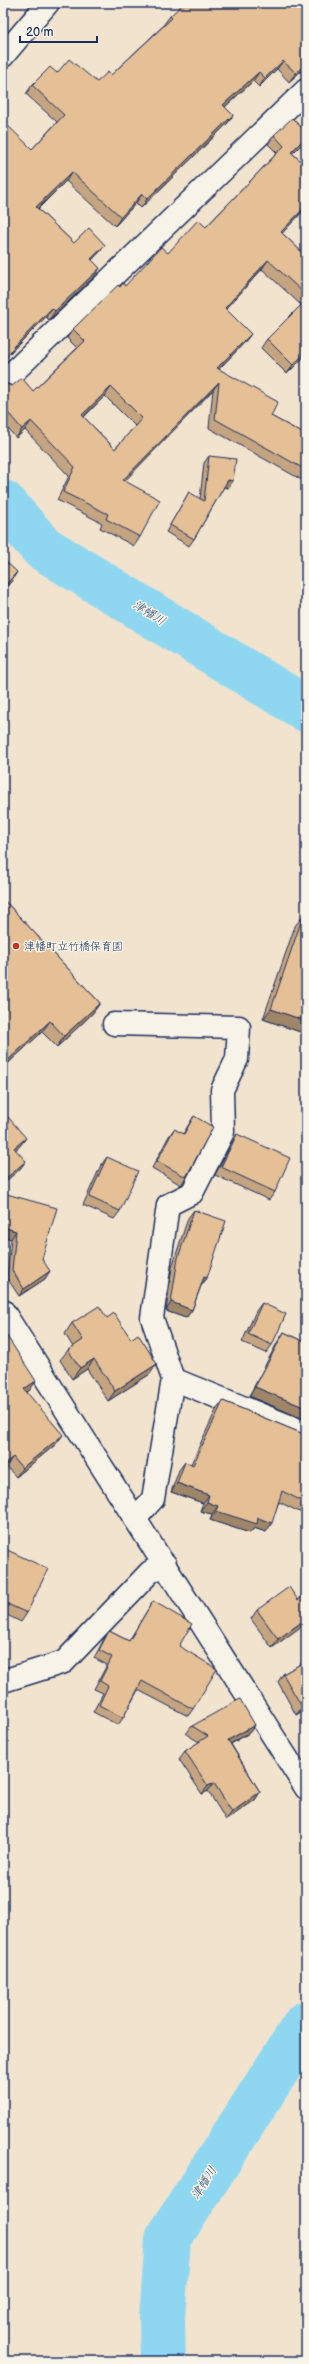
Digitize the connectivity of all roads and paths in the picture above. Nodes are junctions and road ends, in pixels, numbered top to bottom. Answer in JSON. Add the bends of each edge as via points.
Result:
{"nodes":[{"id":1,"x":48,"y":3,"type":"edge"},
{"id":2,"x":3,"y":56,"type":"edge"},
{"id":3,"x":306,"y":90,"type":"edge"},
{"id":4,"x":3,"y":382,"type":"edge"},
{"id":5,"x":114,"y":1024,"type":"dead end"},
{"id":6,"x":3,"y":1311,"type":"edge"},
{"id":7,"x":173,"y":1379,"type":"junction"},
{"id":8,"x":306,"y":1433,"type":"edge"},
{"id":9,"x":136,"y":1519,"type":"junction"},
{"id":10,"x":165,"y":1564,"type":"junction"},
{"id":11,"x":3,"y":1681,"type":"edge"},
{"id":12,"x":306,"y":1788,"type":"edge"}],
"edges":[{"from":1,"to":2,"type":"street"},
{"from":3,"to":4,"type":"street"},
{"from":5,"to":7,"type":"street","via":[[239,1027],[237,1059],[222,1090],[223,1132],[192,1193],[168,1205],[152,1318]]},
{"from":6,"to":9,"type":"street"},
{"from":7,"to":8,"type":"street"},
{"from":7,"to":9,"type":"street","via":[[153,1498]]},
{"from":9,"to":10,"type":"street"},
{"from":10,"to":11,"type":"street","via":[[150,1572],[64,1662]]},
{"from":10,"to":12,"type":"street"}]}
